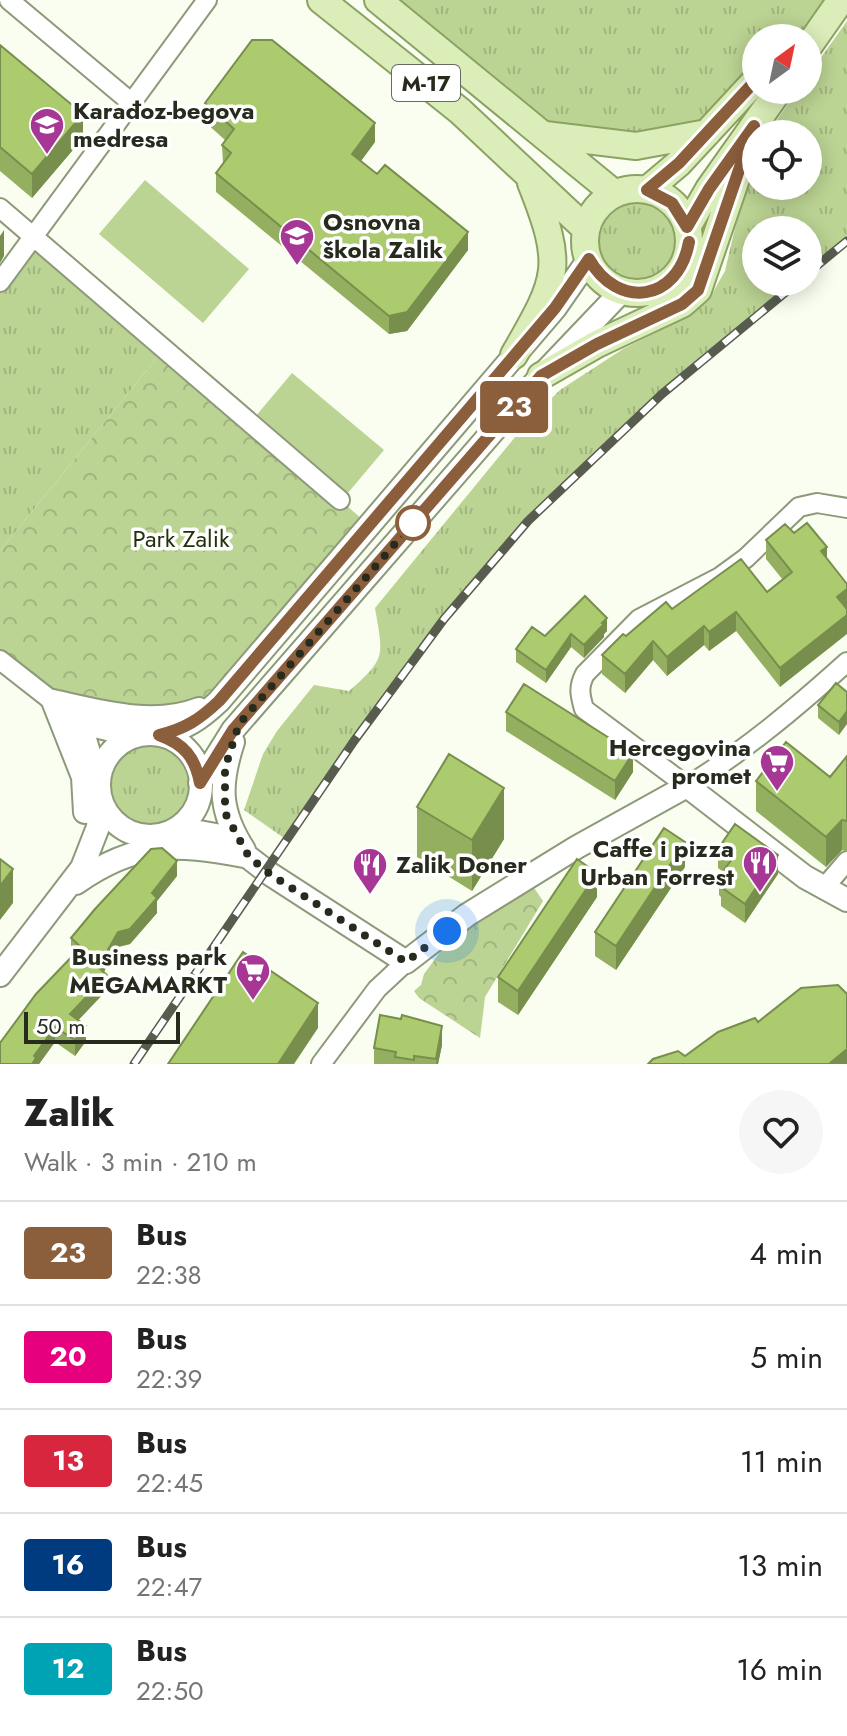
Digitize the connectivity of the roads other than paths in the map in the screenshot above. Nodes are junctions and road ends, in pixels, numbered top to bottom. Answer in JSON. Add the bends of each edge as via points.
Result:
{"nodes":[{"id":1,"x":9,"y":0,"type":"edge"},
{"id":2,"x":207,"y":0,"type":"edge"},
{"id":3,"x":321,"y":0,"type":"edge"},
{"id":4,"x":378,"y":0,"type":"edge"},
{"id":5,"x":830,"y":0,"type":"edge"},
{"id":6,"x":841,"y":0,"type":"edge"},
{"id":7,"x":808,"y":24,"type":"edge"},
{"id":8,"x":822,"y":27,"type":"edge"},
{"id":9,"x":742,"y":95,"type":"edge"},
{"id":10,"x":133,"y":104,"type":"junction"},
{"id":11,"x":707,"y":133,"type":"junction"},
{"id":12,"x":543,"y":134,"type":"junction"},
{"id":13,"x":742,"y":143,"type":"edge"},
{"id":14,"x":742,"y":161,"type":"edge"},
{"id":15,"x":527,"y":172,"type":"junction"},
{"id":16,"x":647,"y":190,"type":"junction"},
{"id":17,"x":615,"y":194,"type":"junction"},
{"id":18,"x":0,"y":208,"type":"edge"},
{"id":19,"x":687,"y":227,"type":"junction"},
{"id":20,"x":586,"y":229,"type":"junction"},
{"id":21,"x":33,"y":237,"type":"junction"},
{"id":22,"x":589,"y":259,"type":"junction"},
{"id":23,"x":0,"y":282,"type":"edge"},
{"id":24,"x":622,"y":291,"type":"junction"},
{"id":25,"x":514,"y":355,"type":"junction"},
{"id":26,"x":541,"y":376,"type":"junction"},
{"id":27,"x":340,"y":500,"type":"dead end"},
{"id":28,"x":847,"y":508,"type":"edge"},
{"id":29,"x":0,"y":660,"type":"edge"},
{"id":30,"x":847,"y":662,"type":"edge"},
{"id":31,"x":53,"y":701,"type":"junction"},
{"id":32,"x":219,"y":701,"type":"junction"},
{"id":33,"x":239,"y":724,"type":"junction"},
{"id":34,"x":83,"y":725,"type":"junction"},
{"id":35,"x":150,"y":735,"type":"junction"},
{"id":36,"x":687,"y":786,"type":"junction"},
{"id":37,"x":200,"y":787,"type":"junction"},
{"id":38,"x":99,"y":788,"type":"junction"},
{"id":39,"x":177,"y":828,"type":"junction"},
{"id":40,"x":147,"y":836,"type":"junction"},
{"id":41,"x":221,"y":836,"type":"junction"},
{"id":42,"x":249,"y":857,"type":"junction"},
{"id":43,"x":847,"y":861,"type":"edge"},
{"id":44,"x":82,"y":868,"type":"junction"},
{"id":45,"x":823,"y":889,"type":"junction"},
{"id":46,"x":62,"y":893,"type":"junction"},
{"id":47,"x":847,"y":900,"type":"edge"},
{"id":48,"x":406,"y":962,"type":"junction"},
{"id":49,"x":0,"y":975,"type":"edge"},
{"id":50,"x":321,"y":1064,"type":"edge"}],
"edges":[{"from":1,"to":10,"type":"street"},
{"from":2,"to":10,"type":"street"},
{"from":3,"to":15,"type":"main road","number":"M-17"},
{"from":4,"to":12,"type":"main road","number":"M-17"},
{"from":5,"to":7,"type":"main road"},
{"from":6,"to":8,"type":"main road"},
{"from":9,"to":11,"type":"main road"},
{"from":10,"to":21,"type":"street"},
{"from":11,"to":12,"type":"main road","via":[[636,146]]},
{"from":11,"to":16,"type":"main road"},
{"from":12,"to":17,"type":"main road","number":"M-17"},
{"from":13,"to":19,"type":"main road"},
{"from":14,"to":26,"type":"main road","via":[[698,290],[682,304]]},
{"from":15,"to":20,"type":"main road","number":"M-17"},
{"from":15,"to":25,"type":"main road","via":[[552,242],[554,268],[546,300]]},
{"from":16,"to":17,"type":"main road"},
{"from":16,"to":19,"type":"main road","via":[[672,203]]},
{"from":17,"to":20,"type":"main road","via":[[592,215]]},
{"from":18,"to":21,"type":"street"},
{"from":19,"to":24,"type":"main road","via":[[686,258],[668,283],[638,293]]},
{"from":20,"to":22,"type":"main road"},
{"from":21,"to":23,"type":"street"},
{"from":21,"to":27,"type":"street"},
{"from":22,"to":24,"type":"main road","via":[[596,273]]},
{"from":22,"to":25,"type":"street"},
{"from":24,"to":26,"type":"street"},
{"from":25,"to":32,"type":"street"},
{"from":26,"to":33,"type":"street"},
{"from":28,"to":36,"type":"street","via":[[817,503],[799,507],[720,577],[639,619],[585,674],[580,685],[584,709]]},
{"from":29,"to":31,"type":"street"},
{"from":30,"to":36,"type":"street","via":[[777,722]]},
{"from":31,"to":32,"type":"street","via":[[111,714],[158,717],[183,715]]},
{"from":31,"to":34,"type":"street"},
{"from":31,"to":46,"type":"street","via":[[83,777],[86,805],[83,837]]},
{"from":32,"to":35,"type":"street","via":[[180,730]]},
{"from":33,"to":37,"type":"street"},
{"from":33,"to":42,"type":"street","via":[[225,768],[224,800],[225,813]]},
{"from":34,"to":35,"type":"street"},
{"from":34,"to":38,"type":"street"},
{"from":35,"to":37,"type":"street","via":[[175,741],[188,751]]},
{"from":35,"to":38,"type":"street","via":[[126,740],[112,750],[103,763]]},
{"from":36,"to":45,"type":"street"},
{"from":36,"to":48,"type":"street","via":[[467,915]]},
{"from":37,"to":39,"type":"street","via":[[189,818]]},
{"from":37,"to":41,"type":"street"},
{"from":38,"to":40,"type":"street","via":[[106,811],[117,824]]},
{"from":38,"to":44,"type":"street","via":[[98,827]]},
{"from":39,"to":40,"type":"street"},
{"from":39,"to":41,"type":"street"},
{"from":40,"to":44,"type":"street","via":[[105,851]]},
{"from":41,"to":42,"type":"street"},
{"from":42,"to":46,"type":"street","via":[[174,847],[132,852]]},
{"from":42,"to":48,"type":"street"},
{"from":43,"to":45,"type":"street"},
{"from":44,"to":46,"type":"street"},
{"from":45,"to":47,"type":"street"},
{"from":46,"to":49,"type":"street"},
{"from":48,"to":50,"type":"street","via":[[377,989]]}]}
